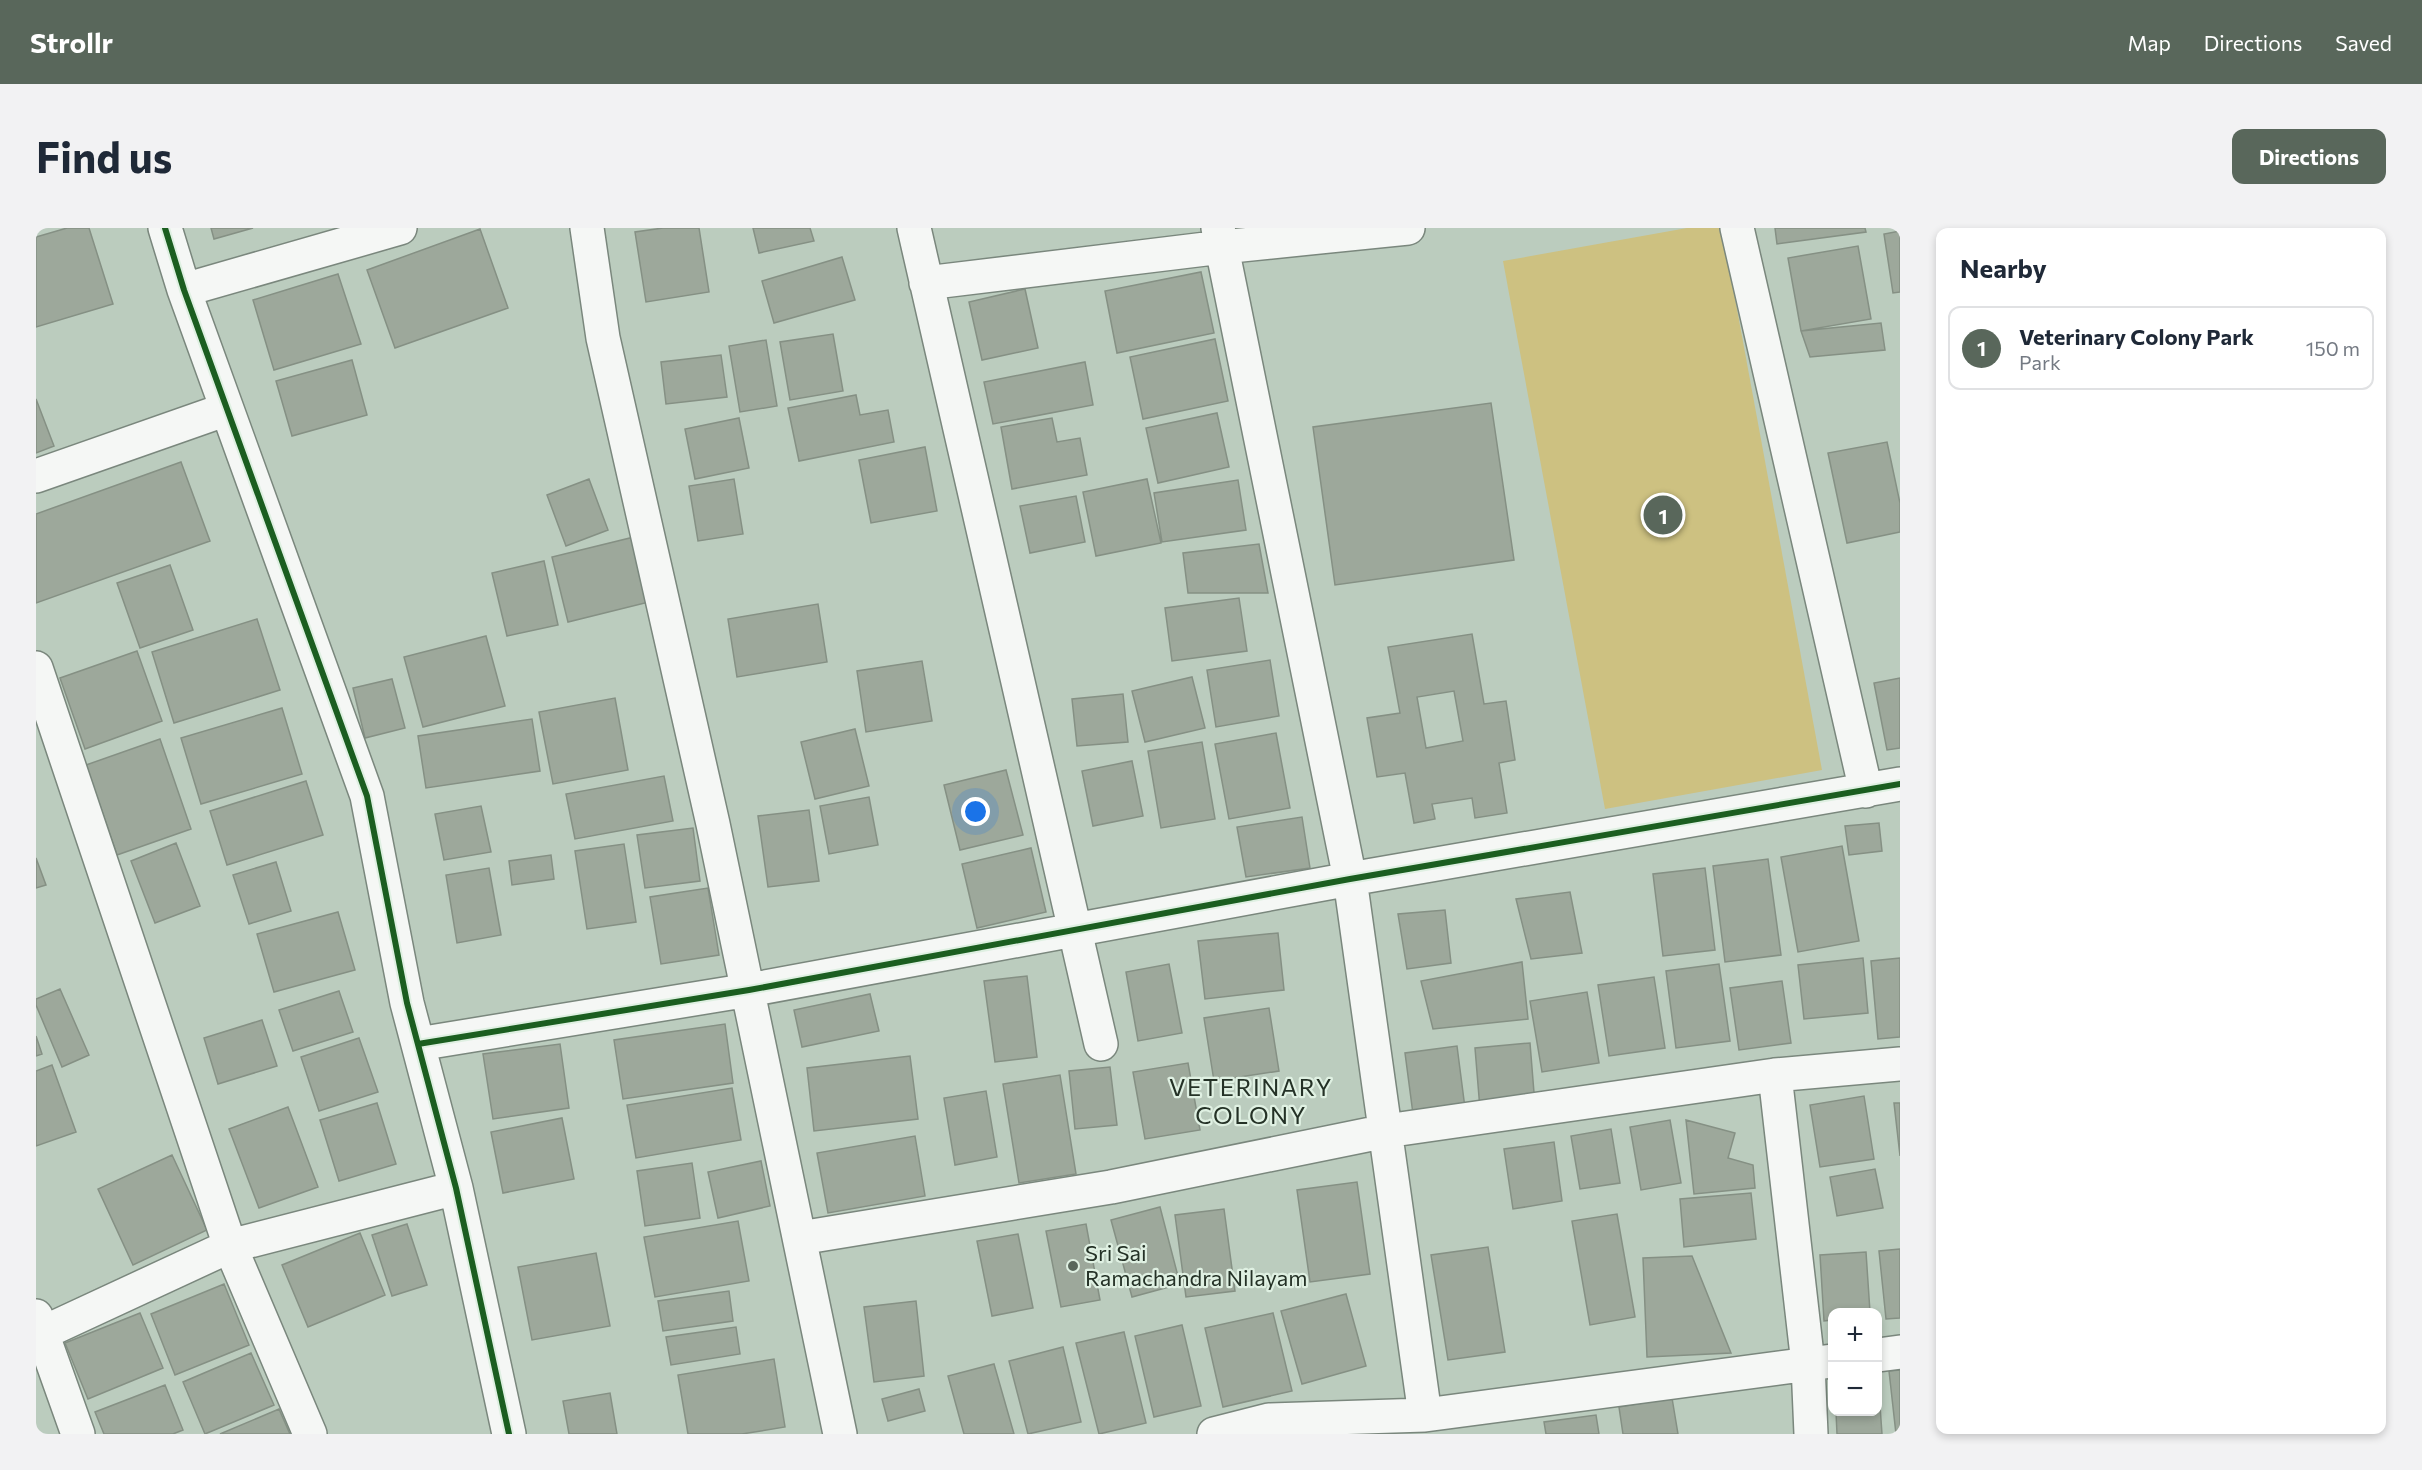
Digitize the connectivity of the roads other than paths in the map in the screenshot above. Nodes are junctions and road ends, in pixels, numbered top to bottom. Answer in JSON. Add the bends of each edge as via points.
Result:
{"nodes":[{"id":1,"x":165,"y":228,"type":"edge"},
{"id":2,"x":400,"y":228,"type":"edge"},
{"id":3,"x":587,"y":228,"type":"edge"},
{"id":4,"x":914,"y":228,"type":"edge"},
{"id":5,"x":1408,"y":228,"type":"edge"},
{"id":6,"x":1737,"y":228,"type":"edge"},
{"id":7,"x":1220,"y":238,"type":"edge"},
{"id":8,"x":926,"y":283,"type":"junction"},
{"id":9,"x":184,"y":290,"type":"junction"},
{"id":10,"x":228,"y":409,"type":"junction"},
{"id":11,"x":36,"y":476,"type":"edge"},
{"id":12,"x":36,"y":668,"type":"edge"},
{"id":13,"x":1900,"y":784,"type":"edge"},
{"id":14,"x":1866,"y":791,"type":"junction"},
{"id":15,"x":1350,"y":879,"type":"junction"},
{"id":16,"x":1074,"y":929,"type":"junction"},
{"id":17,"x":749,"y":990,"type":"junction"},
{"id":18,"x":418,"y":1044,"type":"junction"},
{"id":19,"x":1101,"y":1044,"type":"dead end"},
{"id":20,"x":1900,"y":1064,"type":"edge"},
{"id":21,"x":1775,"y":1075,"type":"junction"},
{"id":22,"x":1386,"y":1131,"type":"junction"},
{"id":23,"x":456,"y":1188,"type":"junction"},
{"id":24,"x":800,"y":1238,"type":"junction"},
{"id":25,"x":230,"y":1245,"type":"junction"},
{"id":26,"x":38,"y":1328,"type":"edge"},
{"id":27,"x":1900,"y":1352,"type":"edge"},
{"id":28,"x":1882,"y":1354,"type":"edge"},
{"id":29,"x":1820,"y":1362,"type":"edge"},
{"id":30,"x":1425,"y":1415,"type":"junction"},
{"id":31,"x":78,"y":1434,"type":"edge"},
{"id":32,"x":310,"y":1434,"type":"edge"},
{"id":33,"x":509,"y":1434,"type":"edge"},
{"id":34,"x":840,"y":1434,"type":"edge"},
{"id":35,"x":1214,"y":1434,"type":"edge"},
{"id":36,"x":1811,"y":1434,"type":"edge"}],
"edges":[{"from":1,"to":9,"type":"street"},
{"from":2,"to":9,"type":"street"},
{"from":3,"to":17,"type":"street","via":[[603,338]]},
{"from":4,"to":8,"type":"street"},
{"from":5,"to":7,"type":"street"},
{"from":6,"to":14,"type":"street"},
{"from":7,"to":8,"type":"street"},
{"from":7,"to":15,"type":"street"},
{"from":8,"to":16,"type":"street"},
{"from":9,"to":10,"type":"street"},
{"from":10,"to":11,"type":"street"},
{"from":10,"to":18,"type":"street","via":[[367,796]]},
{"from":12,"to":25,"type":"street"},
{"from":13,"to":14,"type":"street"},
{"from":14,"to":15,"type":"street"},
{"from":15,"to":16,"type":"street"},
{"from":15,"to":22,"type":"street"},
{"from":16,"to":17,"type":"street"},
{"from":16,"to":19,"type":"street"},
{"from":17,"to":18,"type":"street"},
{"from":17,"to":24,"type":"street"},
{"from":18,"to":23,"type":"street"},
{"from":20,"to":21,"type":"street"},
{"from":21,"to":22,"type":"street"},
{"from":21,"to":29,"type":"street"},
{"from":22,"to":24,"type":"street","via":[[1111,1187]]},
{"from":22,"to":30,"type":"street"},
{"from":23,"to":25,"type":"street"},
{"from":23,"to":33,"type":"street"},
{"from":24,"to":34,"type":"street"},
{"from":25,"to":26,"type":"street"},
{"from":25,"to":32,"type":"street"},
{"from":26,"to":31,"type":"street"},
{"from":27,"to":28,"type":"street"},
{"from":29,"to":30,"type":"street"},
{"from":29,"to":36,"type":"street"},
{"from":30,"to":35,"type":"street","via":[[1269,1420]]}]}
